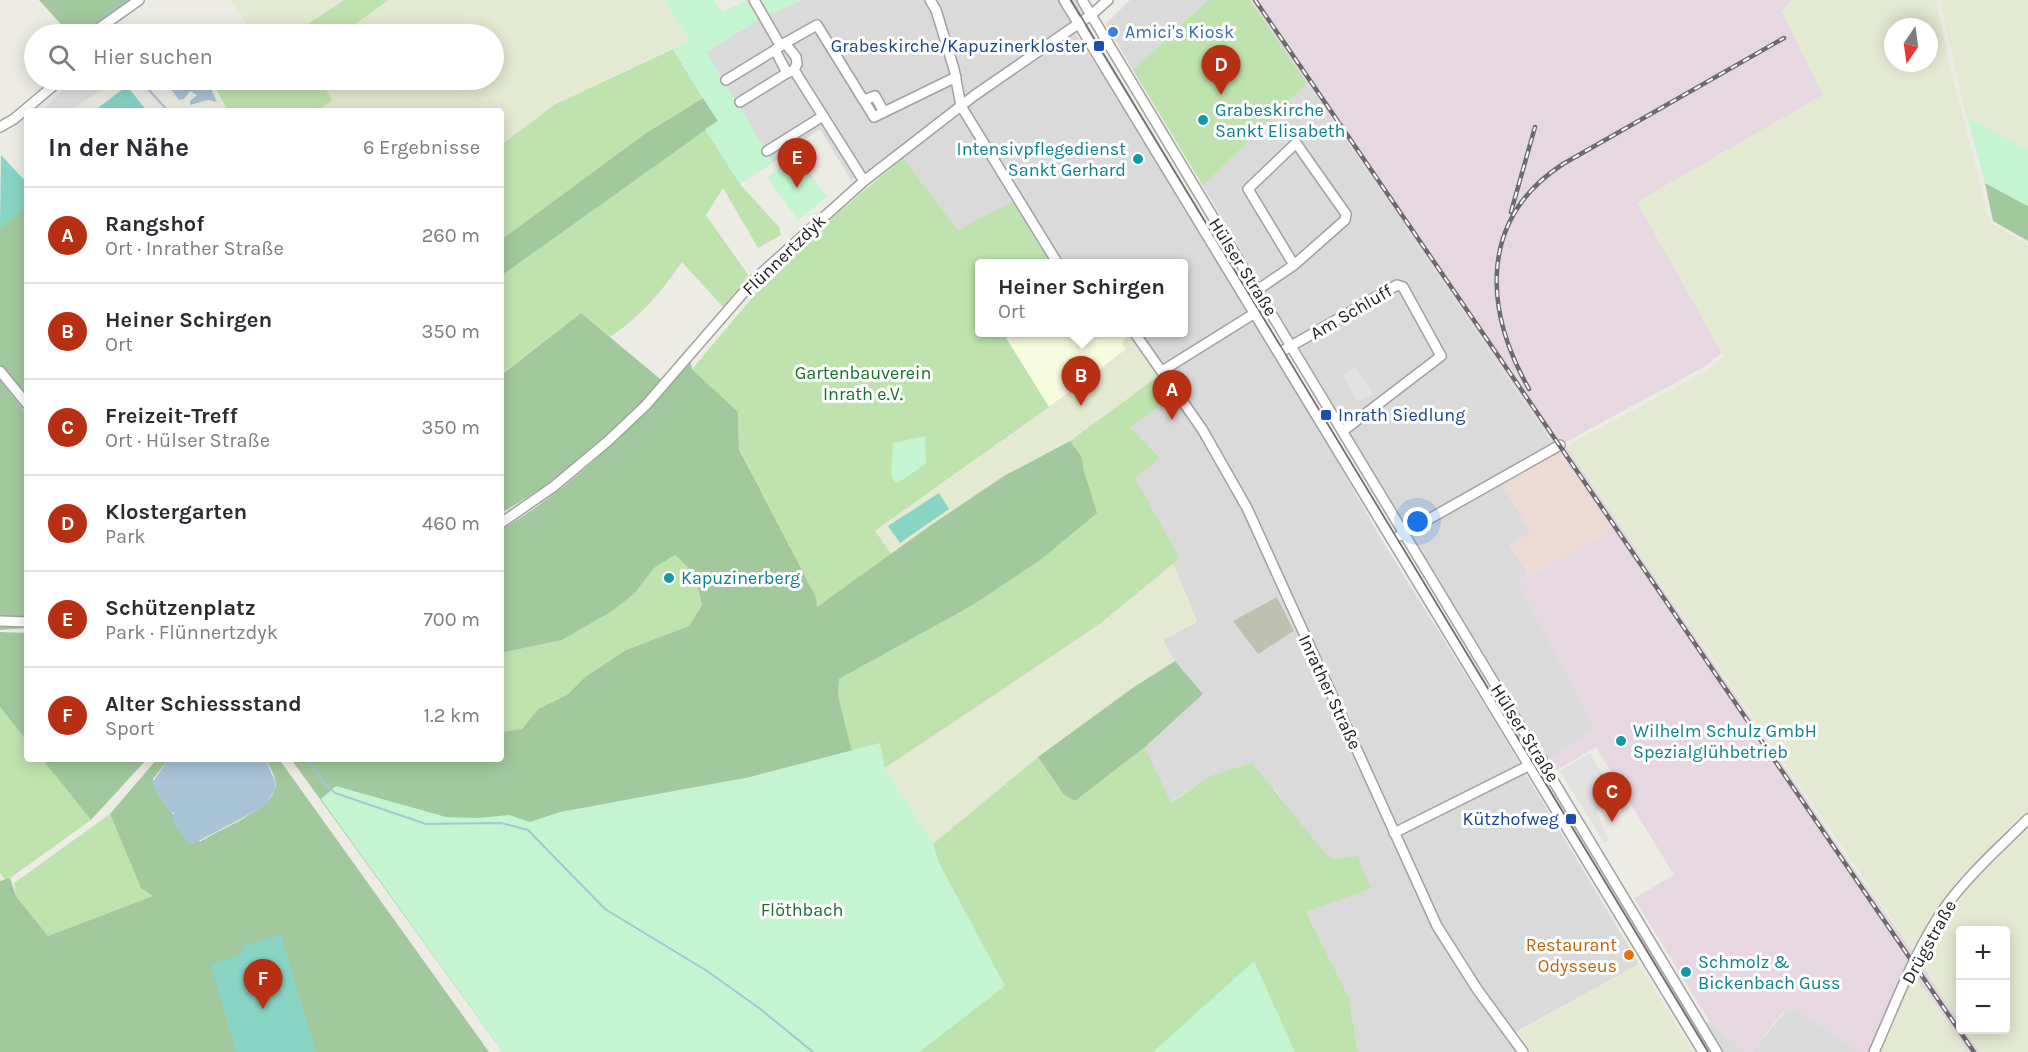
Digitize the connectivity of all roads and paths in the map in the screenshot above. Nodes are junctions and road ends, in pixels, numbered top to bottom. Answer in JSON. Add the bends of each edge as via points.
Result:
{"nodes":[{"id":1,"x":139,"y":0,"type":"edge"},
{"id":2,"x":754,"y":0,"type":"edge"},
{"id":3,"x":930,"y":0,"type":"edge"},
{"id":4,"x":1064,"y":0,"type":"edge"},
{"id":5,"x":1082,"y":0,"type":"edge"},
{"id":6,"x":1108,"y":0,"type":"edge"},
{"id":7,"x":1092,"y":15,"type":"junction"},
{"id":8,"x":1078,"y":23,"type":"junction"},
{"id":9,"x":105,"y":24,"type":"edge"},
{"id":10,"x":780,"y":46,"type":"junction"},
{"id":11,"x":791,"y":71,"type":"junction"},
{"id":12,"x":956,"y":77,"type":"junction"},
{"id":13,"x":726,"y":80,"type":"dead end"},
{"id":14,"x":47,"y":90,"type":"edge"},
{"id":15,"x":740,"y":102,"type":"dead end"},
{"id":16,"x":961,"y":106,"type":"junction"},
{"id":17,"x":27,"y":108,"type":"edge"},
{"id":18,"x":24,"y":110,"type":"edge"},
{"id":19,"x":823,"y":116,"type":"junction"},
{"id":20,"x":0,"y":127,"type":"edge"},
{"id":21,"x":767,"y":151,"type":"dead end"},
{"id":22,"x":864,"y":181,"type":"junction"},
{"id":23,"x":1055,"y":259,"type":"edge"},
{"id":24,"x":1294,"y":265,"type":"junction"},
{"id":25,"x":1256,"y":291,"type":"junction"},
{"id":26,"x":1255,"y":313,"type":"junction"},
{"id":27,"x":1137,"y":337,"type":"edge"},
{"id":28,"x":1293,"y":346,"type":"junction"},
{"id":29,"x":1279,"y":353,"type":"junction"},
{"id":30,"x":0,"y":371,"type":"edge"},
{"id":31,"x":1162,"y":371,"type":"junction"},
{"id":32,"x":24,"y":400,"type":"edge"},
{"id":33,"x":1343,"y":430,"type":"junction"},
{"id":34,"x":1560,"y":446,"type":"dead end"},
{"id":35,"x":504,"y":521,"type":"edge"},
{"id":36,"x":1404,"y":533,"type":"junction"},
{"id":37,"x":1392,"y":540,"type":"junction"},
{"id":38,"x":0,"y":621,"type":"edge"},
{"id":39,"x":24,"y":622,"type":"edge"},
{"id":40,"x":1542,"y":759,"type":"junction"},
{"id":41,"x":1528,"y":766,"type":"junction"},
{"id":42,"x":2028,"y":819,"type":"edge"},
{"id":43,"x":1394,"y":833,"type":"junction"},
{"id":44,"x":1523,"y":1052,"type":"edge"},
{"id":45,"x":1703,"y":1052,"type":"edge"},
{"id":46,"x":1717,"y":1052,"type":"edge"},
{"id":47,"x":1874,"y":1052,"type":"edge"}],
"edges":[{"from":1,"to":9,"type":"street"},
{"from":2,"to":10,"type":"street"},
{"from":3,"to":12,"type":"street"},
{"from":4,"to":8,"type":"street","name":"Hülser Straße"},
{"from":5,"to":7,"type":"street","name":"Hülser Straße"},
{"from":6,"to":7,"type":"street","name":"Flünnertzdyk"},
{"from":7,"to":8,"type":"street","name":"Flünnertzdyk"},
{"from":7,"to":25,"type":"street","name":"Hülser Straße"},
{"from":8,"to":16,"type":"street","name":"Flünnertzdyk"},
{"from":8,"to":26,"type":"street","name":"Hülser Straße"},
{"from":10,"to":11,"type":"street"},
{"from":10,"to":11,"type":"street","via":[[796,57],[797,64]]},
{"from":10,"to":12,"type":"street","via":[[817,25],[874,117]]},
{"from":10,"to":13,"type":"street"},
{"from":11,"to":15,"type":"street"},
{"from":11,"to":19,"type":"street"},
{"from":12,"to":16,"type":"street"},
{"from":14,"to":17,"type":"street"},
{"from":16,"to":22,"type":"street","name":"Flünnertzdyk"},
{"from":16,"to":23,"type":"street"},
{"from":18,"to":20,"type":"street"},
{"from":19,"to":21,"type":"street"},
{"from":19,"to":22,"type":"street"},
{"from":22,"to":35,"type":"street","name":"Flünnertzdyk","via":[[756,278],[646,405],[608,441],[554,487]]},
{"from":24,"to":24,"type":"street","via":[[1345,220],[1346,214],[1296,143],[1248,189]]},
{"from":24,"to":25,"type":"street"},
{"from":25,"to":28,"type":"street","name":"Hülser Straße"},
{"from":26,"to":29,"type":"street","name":"Hülser Straße"},
{"from":26,"to":31,"type":"street","name":"Hülser Straße"},
{"from":27,"to":31,"type":"street","name":"Inrather Straße"},
{"from":28,"to":29,"type":"street","name":"Am Schluff"},
{"from":28,"to":33,"type":"street","name":"Hülser Straße"},
{"from":28,"to":33,"type":"street","name":"Am Schluff","via":[[1397,285],[1402,287],[1441,356]]},
{"from":29,"to":37,"type":"street","name":"Hülser Straße"},
{"from":30,"to":32,"type":"street"},
{"from":31,"to":43,"type":"street","name":"Inrather Straße","via":[[1202,429],[1247,508]]},
{"from":33,"to":36,"type":"street","name":"Hülser Straße"},
{"from":34,"to":36,"type":"street"},
{"from":36,"to":37,"type":"street"},
{"from":36,"to":40,"type":"street","name":"Hülser Straße"},
{"from":37,"to":41,"type":"street","name":"Hülser Straße"},
{"from":38,"to":39,"type":"street"},
{"from":40,"to":41,"type":"street"},
{"from":40,"to":46,"type":"street","name":"Hülser Straße"},
{"from":41,"to":43,"type":"street"},
{"from":41,"to":45,"type":"street","name":"Hülser Straße"},
{"from":42,"to":47,"type":"street","name":"Drügstraße","via":[[1959,888],[1942,912]]},
{"from":43,"to":44,"type":"street","name":"Inrather Straße","via":[[1437,927]]}]}
